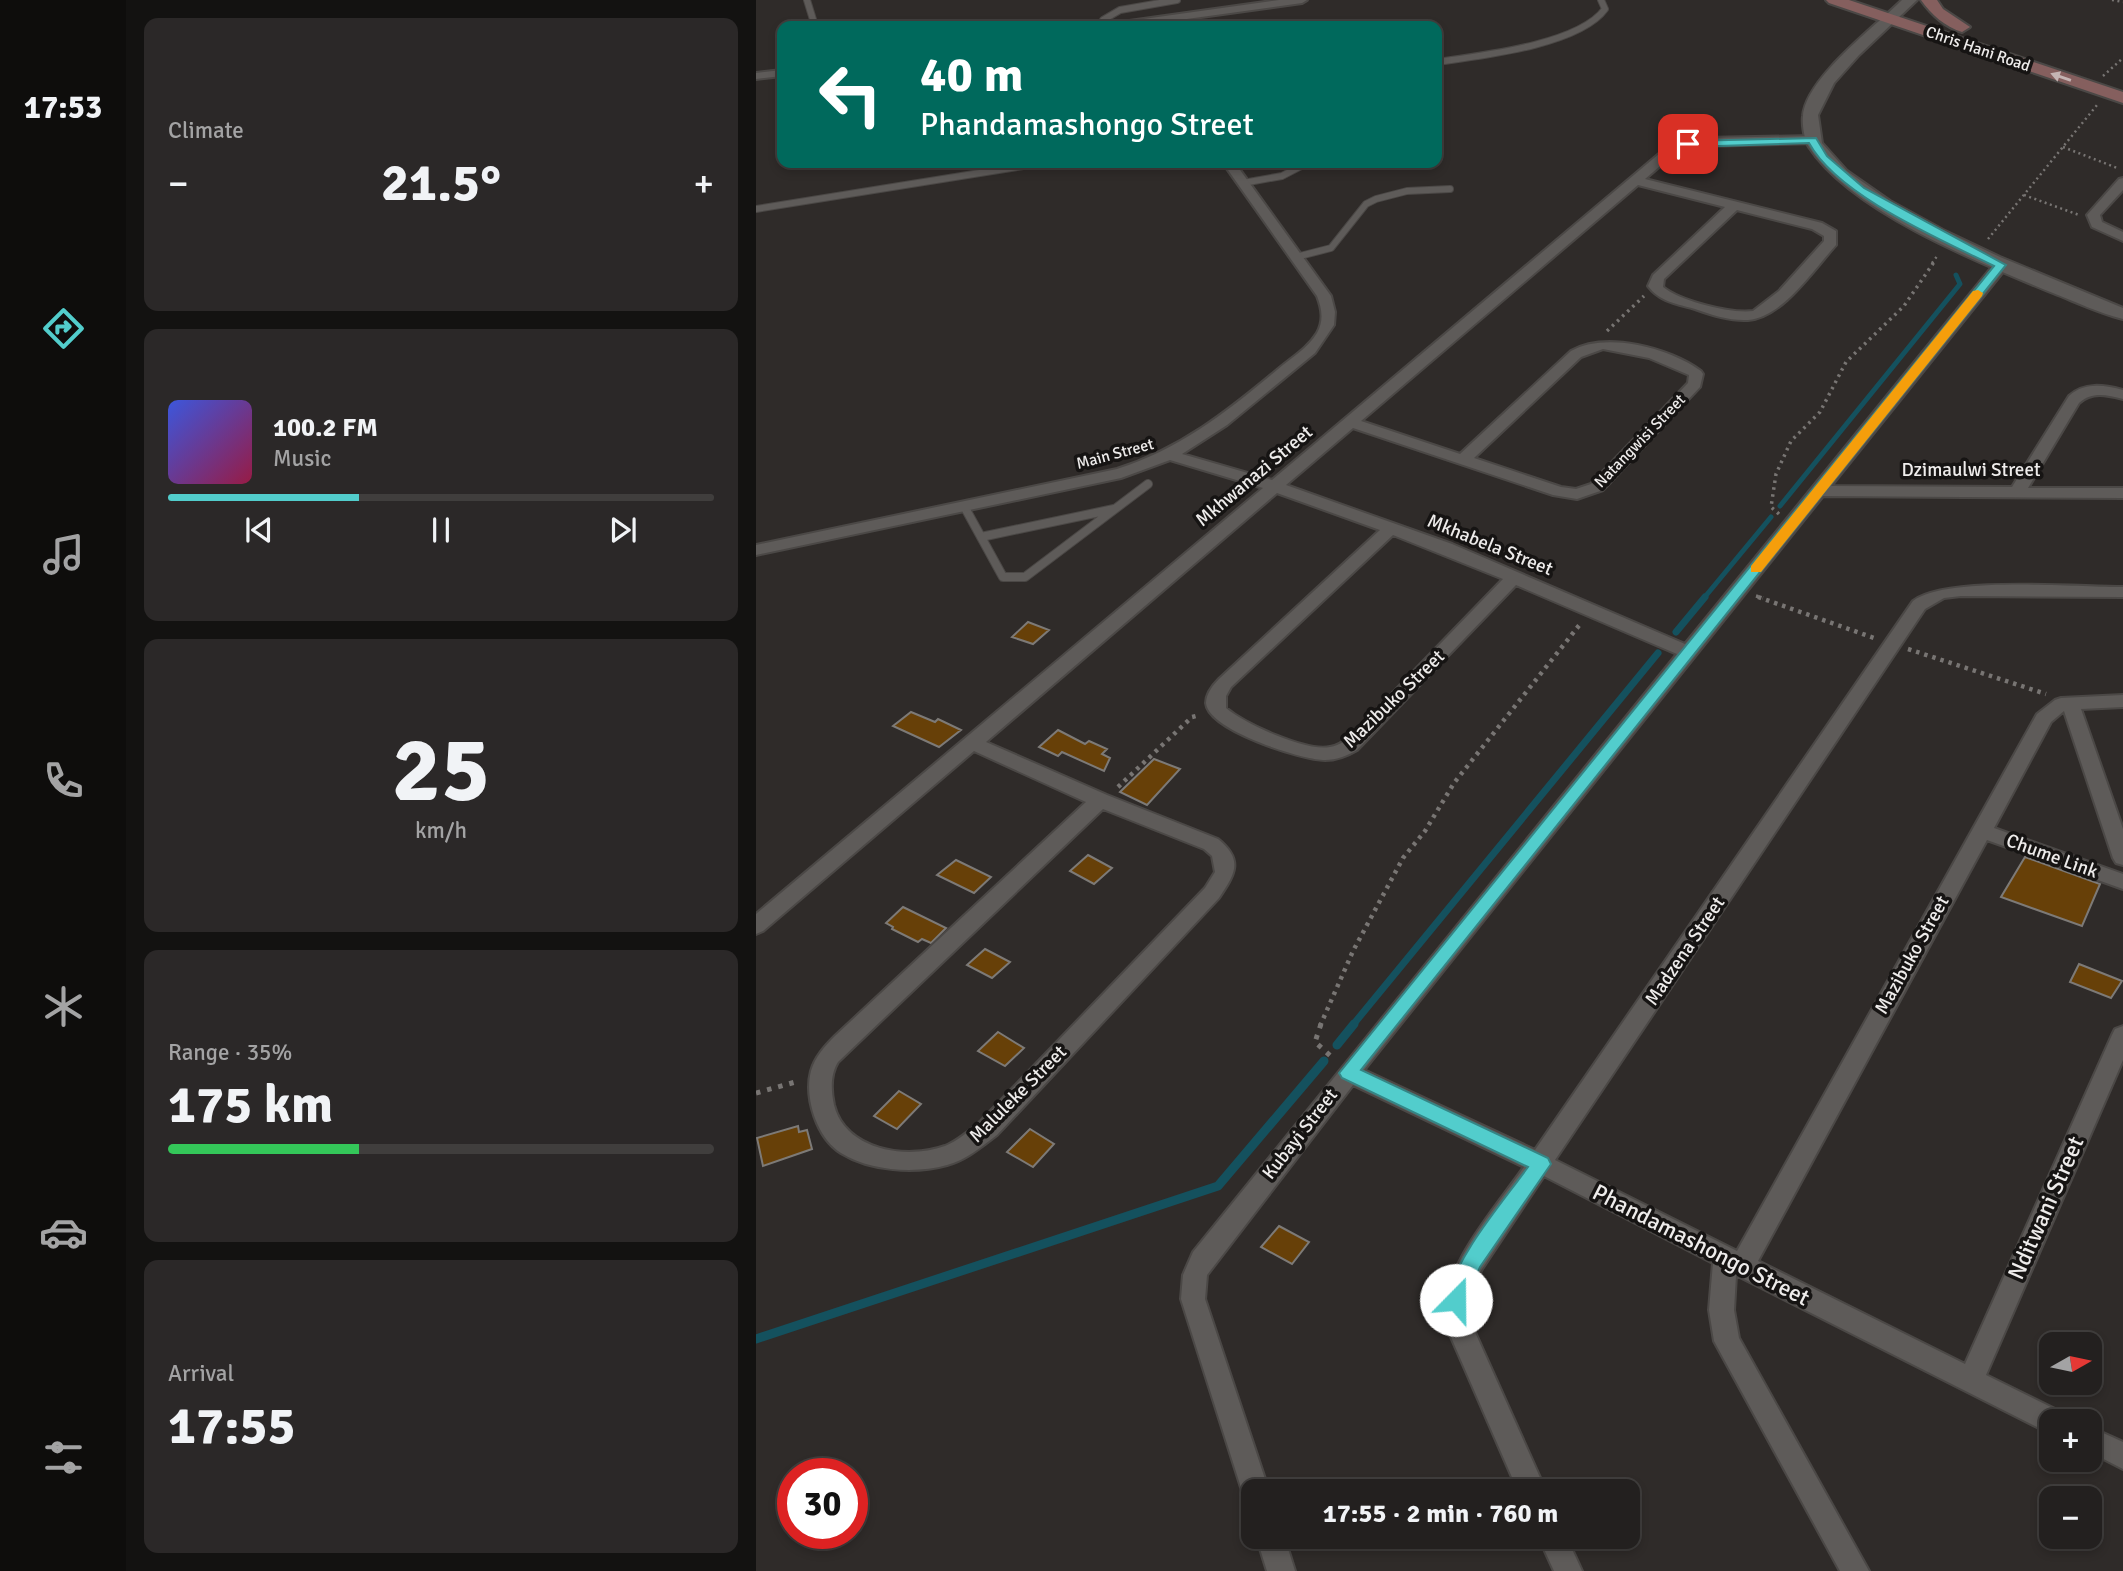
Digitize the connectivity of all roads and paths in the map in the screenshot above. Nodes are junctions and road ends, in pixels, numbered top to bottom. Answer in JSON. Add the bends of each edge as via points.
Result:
{"nodes":[{"id":1,"x":807,"y":0,"type":"edge"},
{"id":2,"x":1138,"y":0,"type":"edge"},
{"id":3,"x":1177,"y":0,"type":"edge"},
{"id":4,"x":1301,"y":0,"type":"edge"},
{"id":5,"x":1601,"y":0,"type":"edge"},
{"id":6,"x":1834,"y":0,"type":"edge"},
{"id":7,"x":1888,"y":0,"type":"edge"},
{"id":8,"x":1929,"y":0,"type":"edge"},
{"id":9,"x":2112,"y":0,"type":"edge"},
{"id":10,"x":2123,"y":2,"type":"edge"},
{"id":11,"x":1908,"y":3,"type":"edge"},
{"id":12,"x":1144,"y":6,"type":"junction"},
{"id":13,"x":1889,"y":19,"type":"junction"},
{"id":14,"x":813,"y":21,"type":"edge"},
{"id":15,"x":1103,"y":21,"type":"edge"},
{"id":16,"x":1162,"y":21,"type":"edge"},
{"id":17,"x":1962,"y":27,"type":"junction"},
{"id":18,"x":2123,"y":58,"type":"edge"},
{"id":19,"x":1442,"y":61,"type":"edge"},
{"id":20,"x":777,"y":74,"type":"edge"},
{"id":21,"x":756,"y":76,"type":"edge"},
{"id":22,"x":2123,"y":83,"type":"edge"},
{"id":23,"x":2111,"y":89,"type":"edge"},
{"id":24,"x":1813,"y":140,"type":"junction"},
{"id":25,"x":2063,"y":147,"type":"junction"},
{"id":26,"x":1011,"y":168,"type":"edge"},
{"id":27,"x":1232,"y":168,"type":"edge"},
{"id":28,"x":1297,"y":168,"type":"edge"},
{"id":29,"x":2123,"y":170,"type":"edge"},
{"id":30,"x":1635,"y":180,"type":"junction"},
{"id":31,"x":2123,"y":182,"type":"edge"},
{"id":32,"x":1243,"y":183,"type":"junction"},
{"id":33,"x":1450,"y":189,"type":"dead end"},
{"id":34,"x":2024,"y":195,"type":"junction"},
{"id":35,"x":1733,"y":206,"type":"junction"},
{"id":36,"x":756,"y":209,"type":"edge"},
{"id":37,"x":2094,"y":220,"type":"junction"},
{"id":38,"x":2123,"y":237,"type":"edge"},
{"id":39,"x":1948,"y":239,"type":"junction"},
{"id":40,"x":1976,"y":254,"type":"junction"},
{"id":41,"x":1296,"y":257,"type":"junction"},
{"id":42,"x":2001,"y":265,"type":"junction"},
{"id":43,"x":1657,"y":290,"type":"junction"},
{"id":44,"x":2123,"y":314,"type":"edge"},
{"id":45,"x":1600,"y":346,"type":"junction"},
{"id":46,"x":2123,"y":395,"type":"edge"},
{"id":47,"x":1350,"y":422,"type":"junction"},
{"id":48,"x":1172,"y":456,"type":"junction"},
{"id":49,"x":1464,"y":459,"type":"junction"},
{"id":50,"x":1148,"y":484,"type":"dead end"},
{"id":51,"x":1275,"y":486,"type":"junction"},
{"id":52,"x":1819,"y":491,"type":"junction"},
{"id":53,"x":2018,"y":491,"type":"junction"},
{"id":54,"x":2123,"y":493,"type":"edge"},
{"id":55,"x":964,"y":506,"type":"junction"},
{"id":56,"x":1117,"y":508,"type":"junction"},
{"id":57,"x":1791,"y":525,"type":"junction"},
{"id":58,"x":1391,"y":528,"type":"junction"},
{"id":59,"x":981,"y":537,"type":"junction"},
{"id":60,"x":756,"y":550,"type":"edge"},
{"id":61,"x":1516,"y":576,"type":"junction"},
{"id":62,"x":2123,"y":592,"type":"edge"},
{"id":63,"x":1591,"y":610,"type":"junction"},
{"id":64,"x":1687,"y":652,"type":"junction"},
{"id":65,"x":2123,"y":701,"type":"edge"},
{"id":66,"x":2070,"y":703,"type":"junction"},
{"id":67,"x":1218,"y":712,"type":"junction"},
{"id":68,"x":974,"y":744,"type":"junction"},
{"id":69,"x":1102,"y":801,"type":"junction"},
{"id":70,"x":2118,"y":825,"type":"edge"},
{"id":71,"x":1980,"y":830,"type":"junction"},
{"id":72,"x":2123,"y":858,"type":"edge"},
{"id":73,"x":2123,"y":882,"type":"edge"},
{"id":74,"x":756,"y":926,"type":"edge"},
{"id":75,"x":2123,"y":1035,"type":"edge"},
{"id":76,"x":1349,"y":1073,"type":"junction"},
{"id":77,"x":821,"y":1075,"type":"junction"},
{"id":78,"x":756,"y":1093,"type":"edge"},
{"id":79,"x":1541,"y":1164,"type":"junction"},
{"id":80,"x":1734,"y":1263,"type":"junction"},
{"id":81,"x":1970,"y":1381,"type":"junction"},
{"id":82,"x":2039,"y":1415,"type":"edge"},
{"id":83,"x":2102,"y":1445,"type":"edge"},
{"id":84,"x":2123,"y":1456,"type":"edge"},
{"id":85,"x":1251,"y":1479,"type":"edge"},
{"id":86,"x":1527,"y":1479,"type":"edge"},
{"id":87,"x":1274,"y":1549,"type":"edge"},
{"id":88,"x":1558,"y":1549,"type":"edge"},
{"id":89,"x":1281,"y":1571,"type":"edge"},
{"id":90,"x":1568,"y":1571,"type":"edge"},
{"id":91,"x":1855,"y":1571,"type":"edge"}],
"edges":[{"from":1,"to":14,"type":"lane"},
{"from":2,"to":12,"type":"lane"},
{"from":3,"to":12,"type":"lane"},
{"from":4,"to":16,"type":"street"},
{"from":5,"to":19,"type":"lane","via":[[1605,9],[1600,16],[1550,42]]},
{"from":6,"to":13,"type":"main road","name":"Chris Hani Road"},
{"from":7,"to":11,"type":"main road","name":"Chris Hani Road"},
{"from":8,"to":17,"type":"main road","via":[[1938,12]]},
{"from":9,"to":10,"type":"path"},
{"from":11,"to":13,"type":"street"},
{"from":11,"to":17,"type":"main road","name":"Chris Hani Road"},
{"from":12,"to":15,"type":"lane","via":[[1120,10]]},
{"from":23,"to":13,"type":"main road","name":"Chris Hani Road","one_way":true},
{"from":13,"to":24,"type":"street","via":[[1834,71],[1810,115]]},
{"from":17,"to":23,"type":"main road","name":"Chris Hani Road"},
{"from":18,"to":23,"type":"path"},
{"from":20,"to":21,"type":"street"},
{"from":22,"to":23,"type":"main road","name":"Chris Hani Road"},
{"from":23,"to":25,"type":"path"},
{"from":24,"to":30,"type":"street","name":"Mkhwanazi Street","via":[[1688,144],[1670,151]]},
{"from":24,"to":39,"type":"street","via":[[1823,158],[1848,181]]},
{"from":25,"to":29,"type":"path"},
{"from":25,"to":34,"type":"path"},
{"from":26,"to":36,"type":"lane"},
{"from":27,"to":32,"type":"street","name":"Main Street"},
{"from":28,"to":32,"type":"lane","via":[[1282,176]]},
{"from":30,"to":35,"type":"street"},
{"from":30,"to":47,"type":"street","name":"Mkhwanazi Street"},
{"from":31,"to":37,"type":"street","via":[[2096,211]]},
{"from":32,"to":41,"type":"street","name":"Main Street"},
{"from":33,"to":41,"type":"lane","via":[[1374,199],[1331,248]]},
{"from":34,"to":37,"type":"path"},
{"from":34,"to":40,"type":"path"},
{"from":35,"to":43,"type":"street","via":[[1658,278]]},
{"from":35,"to":43,"type":"street","via":[[1817,226],[1831,234],[1831,242],[1772,306],[1757,315],[1724,313]]},
{"from":37,"to":38,"type":"street"},
{"from":39,"to":40,"type":"street"},
{"from":39,"to":57,"type":"path","via":[[1903,306],[1846,362],[1820,412],[1791,441],[1776,474],[1771,507]]},
{"from":40,"to":42,"type":"street"},
{"from":41,"to":48,"type":"street","name":"Main Street","via":[[1330,309],[1324,335]]},
{"from":42,"to":44,"type":"street"},
{"from":42,"to":52,"type":"street","name":"Kubayi Street"},
{"from":43,"to":45,"type":"path","via":[[1645,295],[1600,338]]},
{"from":45,"to":49,"type":"street","via":[[1576,354]]},
{"from":45,"to":49,"type":"street","name":"Natangwisi Street","via":[[1615,346],[1683,366],[1697,379],[1597,488],[1584,493],[1559,492]]},
{"from":46,"to":53,"type":"street","via":[[2104,390],[2074,398]]},
{"from":47,"to":49,"type":"street","name":"Natangwisi Street"},
{"from":47,"to":51,"type":"street","name":"Mkhwanazi Street"},
{"from":48,"to":51,"type":"street"},
{"from":48,"to":55,"type":"street","name":"Main Street","via":[[1121,473]]},
{"from":50,"to":56,"type":"lane"},
{"from":51,"to":58,"type":"street","name":"Mkhabela Street"},
{"from":51,"to":68,"type":"street","name":"Mkhwanazi Street"},
{"from":52,"to":53,"type":"street","name":"Dzimaulwi Street"},
{"from":52,"to":57,"type":"street","name":"Kubayi Street"},
{"from":53,"to":54,"type":"street","name":"Dzimaulwi Street"},
{"from":55,"to":59,"type":"lane"},
{"from":55,"to":60,"type":"street","name":"Main Street"},
{"from":56,"to":59,"type":"lane"},
{"from":56,"to":59,"type":"lane","via":[[1026,577],[1003,577]]},
{"from":57,"to":64,"type":"street","name":"Kubayi Street"},
{"from":58,"to":61,"type":"street","name":"Mkhabela Street"},
{"from":58,"to":67,"type":"street","via":[[1224,683],[1217,693]]},
{"from":61,"to":63,"type":"street","name":"Mkhabela Street"},
{"from":61,"to":67,"type":"street","name":"Mazibuko Street","via":[[1345,749],[1325,754],[1301,750],[1230,722]]},
{"from":62,"to":79,"type":"street","name":"Madzena Street","via":[[1961,590],[1928,597],[1919,605]]},
{"from":63,"to":64,"type":"street","name":"Mkhabela Street"},
{"from":63,"to":76,"type":"path","via":[[1454,783],[1378,904],[1315,1042]]},
{"from":64,"to":76,"type":"street","name":"Kubayi Street"},
{"from":65,"to":66,"type":"street"},
{"from":66,"to":70,"type":"street"},
{"from":66,"to":71,"type":"street","name":"Mazibuko Street","via":[[2061,704],[2044,718]]},
{"from":67,"to":69,"type":"path","via":[[1192,717]]},
{"from":68,"to":69,"type":"street","name":"Maluleke Street"},
{"from":68,"to":74,"type":"street","name":"Mkhwanazi Street"},
{"from":69,"to":77,"type":"street","via":[[843,1042]]},
{"from":69,"to":77,"type":"street","name":"Maluleke Street","via":[[1210,844],[1222,853],[1225,873],[1212,893],[989,1128],[949,1154],[926,1159],[870,1154],[848,1146],[832,1131]]},
{"from":70,"to":72,"type":"street"},
{"from":71,"to":73,"type":"street","name":"Chume Link"},
{"from":71,"to":80,"type":"street","name":"Mazibuko Street"},
{"from":75,"to":81,"type":"street","name":"Nditwani Street"},
{"from":76,"to":79,"type":"street","name":"Phandamashongo Street"},
{"from":76,"to":85,"type":"street","name":"Kubayi Street","via":[[1195,1275],[1195,1308]]},
{"from":77,"to":78,"type":"path"},
{"from":79,"to":80,"type":"street","name":"Phandamashongo Street"},
{"from":79,"to":86,"type":"street","name":"Madzena Street","via":[[1473,1261],[1456,1300],[1457,1321],[1467,1348]]},
{"from":80,"to":81,"type":"street","name":"Phandamashongo Street"},
{"from":80,"to":91,"type":"street","name":"Mazibuko Street","via":[[1720,1300],[1727,1341]]},
{"from":81,"to":82,"type":"street","name":"Phandamashongo Street"},
{"from":83,"to":84,"type":"street"},
{"from":87,"to":89,"type":"street"},
{"from":88,"to":90,"type":"street"}]}
